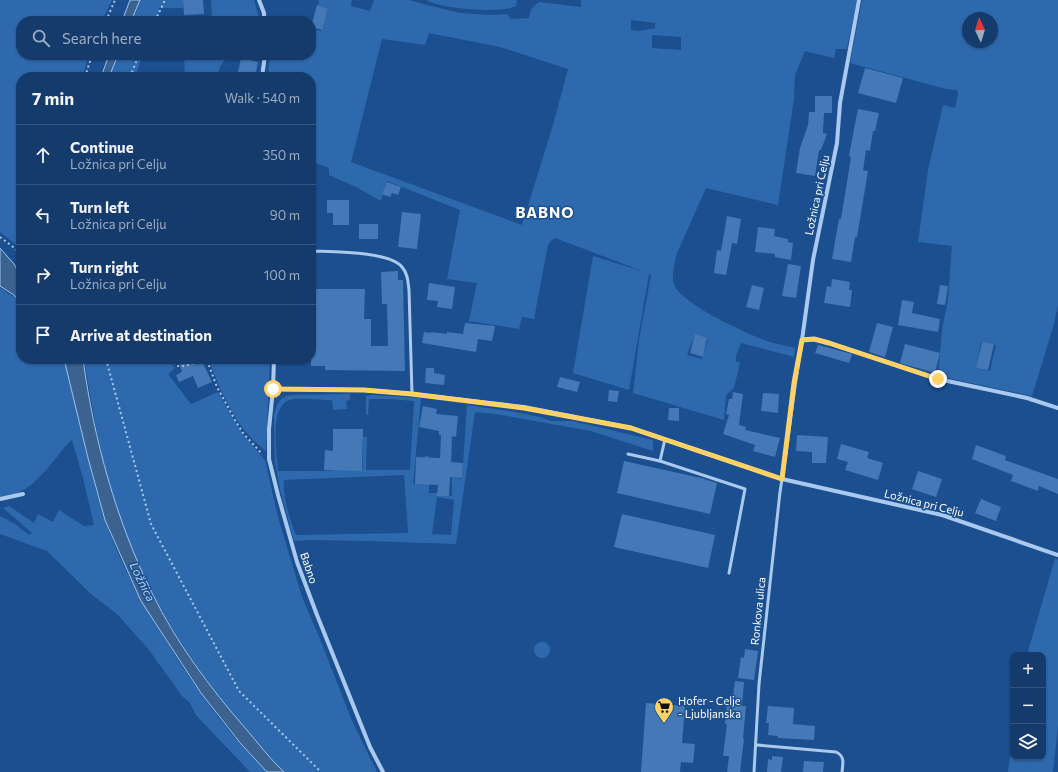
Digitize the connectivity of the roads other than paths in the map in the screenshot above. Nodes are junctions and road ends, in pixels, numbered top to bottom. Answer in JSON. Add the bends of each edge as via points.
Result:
{"nodes":[{"id":1,"x":259,"y":0,"type":"edge"},
{"id":2,"x":859,"y":0,"type":"edge"},
{"id":3,"x":264,"y":16,"type":"edge"},
{"id":4,"x":264,"y":60,"type":"edge"},
{"id":5,"x":263,"y":72,"type":"edge"},
{"id":6,"x":316,"y":251,"type":"edge"},
{"id":7,"x":802,"y":340,"type":"junction"},
{"id":8,"x":274,"y":364,"type":"edge"},
{"id":9,"x":273,"y":389,"type":"junction"},
{"id":10,"x":412,"y":394,"type":"junction"},
{"id":11,"x":1058,"y":408,"type":"edge"},
{"id":12,"x":665,"y":439,"type":"junction"},
{"id":13,"x":628,"y":454,"type":"dead end"},
{"id":14,"x":660,"y":461,"type":"junction"},
{"id":15,"x":782,"y":479,"type":"junction"},
{"id":16,"x":23,"y":494,"type":"dead end"},
{"id":17,"x":0,"y":499,"type":"edge"},
{"id":18,"x":1058,"y":555,"type":"edge"},
{"id":19,"x":729,"y":573,"type":"dead end"},
{"id":20,"x":757,"y":745,"type":"junction"},
{"id":21,"x":383,"y":772,"type":"edge"},
{"id":22,"x":754,"y":772,"type":"edge"},
{"id":23,"x":842,"y":772,"type":"edge"}],
"edges":[{"from":1,"to":3,"type":"street"},
{"from":2,"to":7,"type":"street","name":"Ložnica pri Celju","via":[[840,103],[837,143],[813,260]]},
{"from":4,"to":5,"type":"street"},
{"from":6,"to":10,"type":"lane","via":[[378,255],[401,265],[407,274],[409,290]]},
{"from":7,"to":11,"type":"street","via":[[814,339],[938,379],[1027,398]]},
{"from":7,"to":15,"type":"street","name":"Ložnica pri Celju"},
{"from":8,"to":9,"type":"street","name":"Babno"},
{"from":9,"to":10,"type":"street","name":"Ložnica pri Celju","via":[[364,390]]},
{"from":9,"to":21,"type":"street","name":"Babno","via":[[269,459],[299,569],[370,747]]},
{"from":10,"to":12,"type":"street","name":"Ložnica pri Celju","via":[[524,408],[631,428]]},
{"from":12,"to":14,"type":"lane"},
{"from":12,"to":15,"type":"street","name":"Ložnica pri Celju"},
{"from":13,"to":14,"type":"lane"},
{"from":14,"to":19,"type":"lane","via":[[745,489]]},
{"from":15,"to":18,"type":"street","name":"Ložnica pri Celju","via":[[942,515]]},
{"from":15,"to":20,"type":"lane","name":"Ronkova ulica","via":[[760,684]]},
{"from":16,"to":17,"type":"street"},
{"from":20,"to":22,"type":"lane","name":"Ronkova ulica"},
{"from":20,"to":23,"type":"lane","via":[[836,752],[843,758]]}]}
